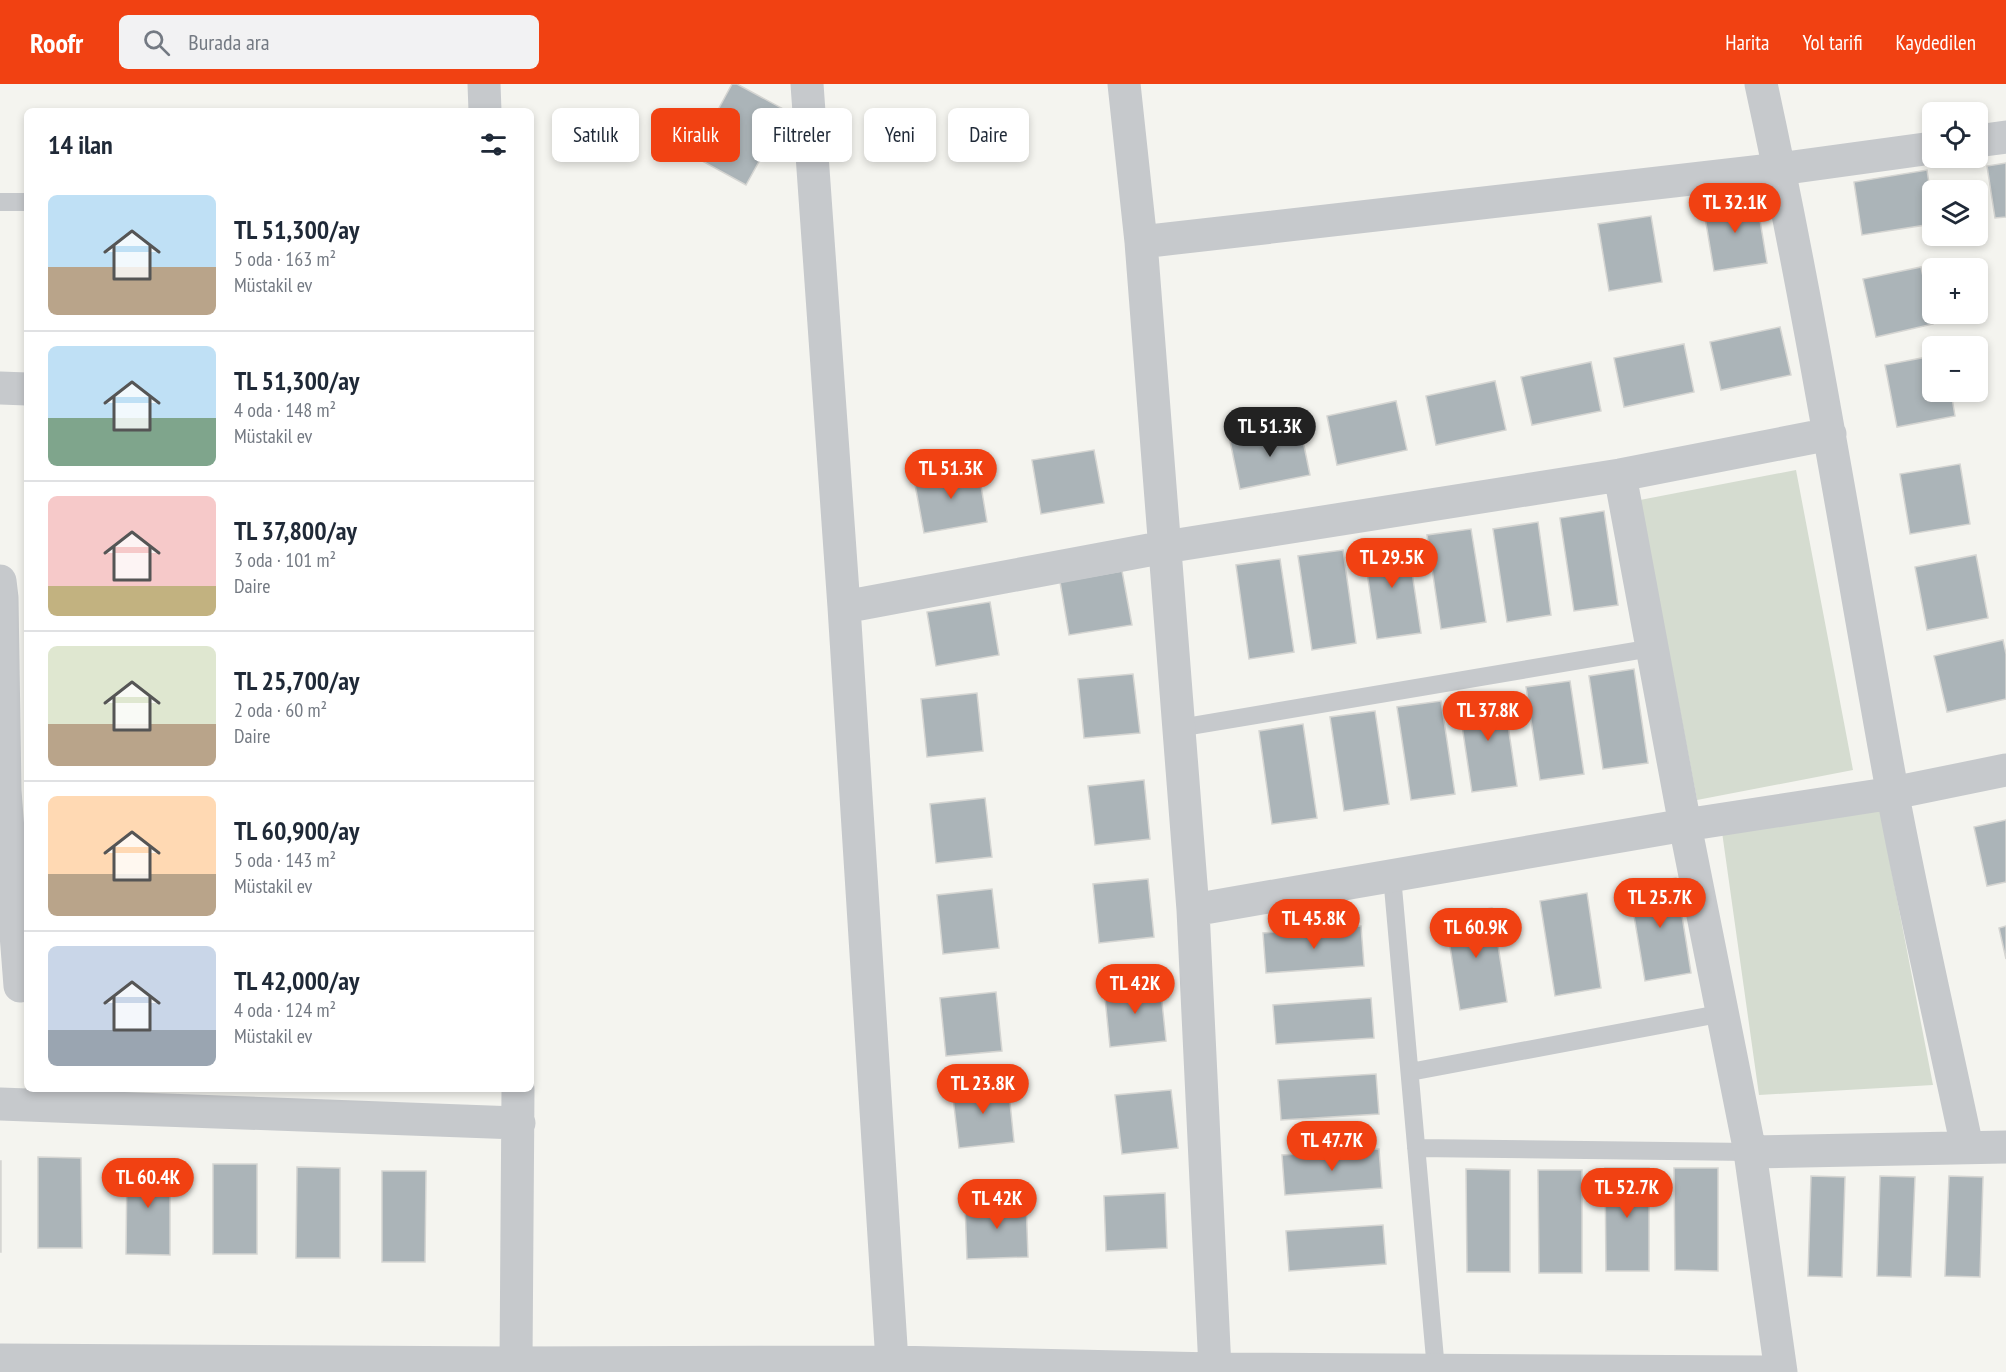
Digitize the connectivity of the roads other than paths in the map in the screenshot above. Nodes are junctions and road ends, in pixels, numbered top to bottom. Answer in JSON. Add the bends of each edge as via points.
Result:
{"nodes":[{"id":1,"x":484,"y":84,"type":"edge"},
{"id":2,"x":807,"y":84,"type":"edge"},
{"id":3,"x":1124,"y":84,"type":"edge"},
{"id":4,"x":1761,"y":84,"type":"edge"},
{"id":5,"x":485,"y":108,"type":"edge"},
{"id":6,"x":2006,"y":137,"type":"edge"},
{"id":7,"x":1988,"y":139,"type":"edge"},
{"id":8,"x":1922,"y":149,"type":"edge"},
{"id":9,"x":1780,"y":169,"type":"junction"},
{"id":10,"x":0,"y":202,"type":"edge"},
{"id":11,"x":24,"y":202,"type":"edge"},
{"id":12,"x":1142,"y":242,"type":"junction"},
{"id":13,"x":0,"y":388,"type":"edge"},
{"id":14,"x":24,"y":389,"type":"edge"},
{"id":15,"x":1830,"y":434,"type":"junction"},
{"id":16,"x":1620,"y":475,"type":"junction"},
{"id":17,"x":1165,"y":547,"type":"junction"},
{"id":18,"x":10,"y":592,"type":"edge"},
{"id":19,"x":844,"y":607,"type":"junction"},
{"id":20,"x":1652,"y":648,"type":"junction"},
{"id":21,"x":1179,"y":728,"type":"junction"},
{"id":22,"x":2006,"y":770,"type":"edge"},
{"id":23,"x":16,"y":791,"type":"edge"},
{"id":24,"x":1893,"y":793,"type":"junction"},
{"id":25,"x":1685,"y":825,"type":"junction"},
{"id":26,"x":1392,"y":876,"type":"junction"},
{"id":27,"x":1193,"y":910,"type":"junction"},
{"id":28,"x":16,"y":986,"type":"edge"},
{"id":29,"x":1724,"y":1013,"type":"junction"},
{"id":30,"x":1410,"y":1072,"type":"junction"},
{"id":31,"x":518,"y":1092,"type":"edge"},
{"id":32,"x":0,"y":1104,"type":"edge"},
{"id":33,"x":519,"y":1123,"type":"junction"},
{"id":34,"x":1967,"y":1147,"type":"junction"},
{"id":35,"x":2006,"y":1147,"type":"edge"},
{"id":36,"x":1416,"y":1149,"type":"junction"},
{"id":37,"x":1750,"y":1152,"type":"junction"},
{"id":38,"x":0,"y":1360,"type":"edge"},
{"id":39,"x":892,"y":1362,"type":"junction"},
{"id":40,"x":516,"y":1363,"type":"junction"},
{"id":41,"x":1215,"y":1369,"type":"junction"},
{"id":42,"x":1436,"y":1370,"type":"junction"},
{"id":43,"x":1765,"y":1372,"type":"edge"},
{"id":44,"x":1780,"y":1372,"type":"edge"}],
"edges":[{"from":1,"to":5,"type":"street"},
{"from":2,"to":19,"type":"street"},
{"from":3,"to":12,"type":"street"},
{"from":4,"to":9,"type":"street"},
{"from":6,"to":7,"type":"street"},
{"from":8,"to":9,"type":"street"},
{"from":9,"to":12,"type":"street"},
{"from":9,"to":15,"type":"street"},
{"from":10,"to":11,"type":"lane"},
{"from":12,"to":17,"type":"street"},
{"from":13,"to":14,"type":"street"},
{"from":15,"to":16,"type":"street"},
{"from":15,"to":24,"type":"street"},
{"from":16,"to":17,"type":"street"},
{"from":16,"to":20,"type":"street"},
{"from":17,"to":19,"type":"street"},
{"from":17,"to":21,"type":"street"},
{"from":18,"to":23,"type":"street"},
{"from":19,"to":39,"type":"street"},
{"from":20,"to":21,"type":"lane"},
{"from":20,"to":25,"type":"street"},
{"from":21,"to":27,"type":"street"},
{"from":22,"to":24,"type":"street"},
{"from":23,"to":28,"type":"street"},
{"from":24,"to":25,"type":"street"},
{"from":24,"to":34,"type":"street"},
{"from":25,"to":26,"type":"street"},
{"from":25,"to":29,"type":"street"},
{"from":26,"to":27,"type":"street"},
{"from":26,"to":30,"type":"lane"},
{"from":27,"to":41,"type":"street"},
{"from":29,"to":30,"type":"lane"},
{"from":29,"to":37,"type":"street"},
{"from":30,"to":36,"type":"lane"},
{"from":31,"to":33,"type":"street"},
{"from":32,"to":33,"type":"street"},
{"from":33,"to":40,"type":"street"},
{"from":34,"to":35,"type":"street"},
{"from":34,"to":37,"type":"street"},
{"from":36,"to":37,"type":"lane"},
{"from":36,"to":42,"type":"lane"},
{"from":37,"to":44,"type":"street"},
{"from":38,"to":40,"type":"street"},
{"from":39,"to":40,"type":"street"},
{"from":39,"to":41,"type":"street"},
{"from":41,"to":42,"type":"street"},
{"from":42,"to":43,"type":"street"}]}
